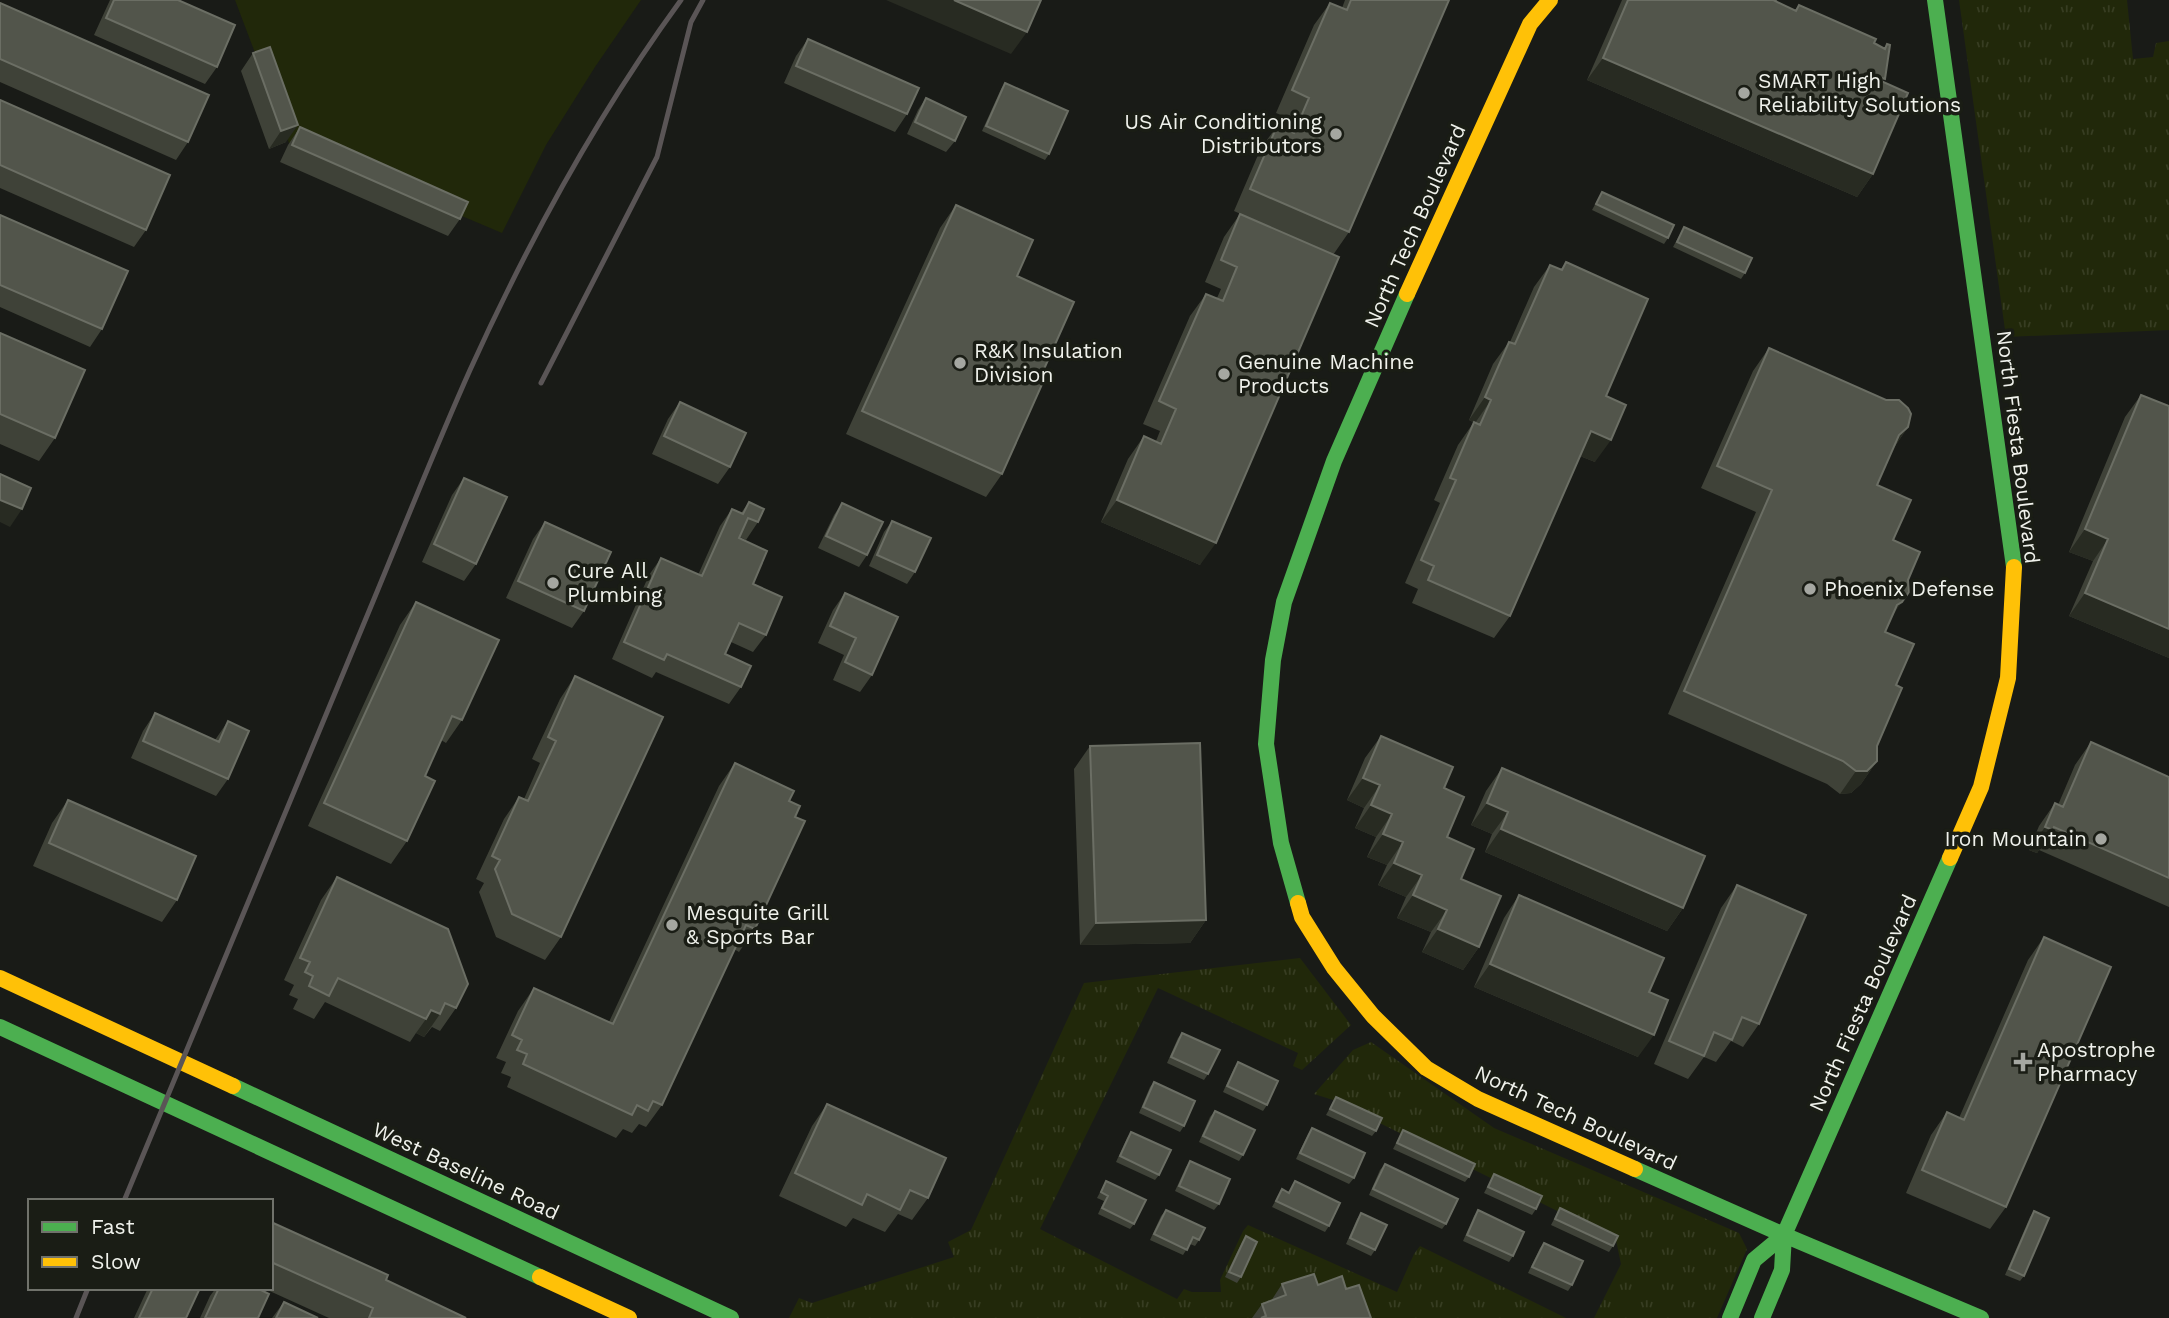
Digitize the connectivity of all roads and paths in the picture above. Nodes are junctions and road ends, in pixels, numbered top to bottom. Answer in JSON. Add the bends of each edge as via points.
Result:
{"nodes":[{"id":1,"x":1550,"y":0,"type":"edge"},
{"id":2,"x":1935,"y":0,"type":"edge"},
{"id":3,"x":0,"y":978,"type":"edge"},
{"id":4,"x":0,"y":1027,"type":"edge"},
{"id":5,"x":402,"y":1164,"type":"junction"},
{"id":6,"x":388,"y":1194,"type":"junction"},
{"id":7,"x":1784,"y":1235,"type":"junction"},
{"id":8,"x":629,"y":1318,"type":"edge"},
{"id":9,"x":731,"y":1318,"type":"edge"},
{"id":10,"x":1730,"y":1318,"type":"edge"},
{"id":11,"x":1762,"y":1318,"type":"edge"},
{"id":12,"x":1981,"y":1318,"type":"edge"}],
"edges":[{"from":1,"to":7,"type":"street","name":"North Tech Boulevard","via":[[1530,24],[1404,301],[1334,461],[1284,602],[1273,660],[1266,744],[1281,843],[1302,916],[1334,968],[1373,1016],[1426,1068],[1478,1099]]},
{"from":2,"to":7,"type":"street","name":"North Fiesta Boulevard","via":[[2014,567],[2008,678],[1981,787]]},
{"from":3,"to":5,"type":"street","name":"West Baseline Road"},
{"from":4,"to":6,"type":"street","via":[[165,1102]]},
{"from":5,"to":6,"type":"street"},
{"from":5,"to":9,"type":"street","name":"West Baseline Road"},
{"from":6,"to":8,"type":"street"},
{"from":7,"to":10,"type":"street","name":"North Fiesta Boulevard","via":[[1754,1260]]},
{"from":7,"to":11,"type":"street","name":"North Fiesta Boulevard","via":[[1782,1270]]},
{"from":7,"to":12,"type":"street","name":"North Tech Boulevard"}]}
